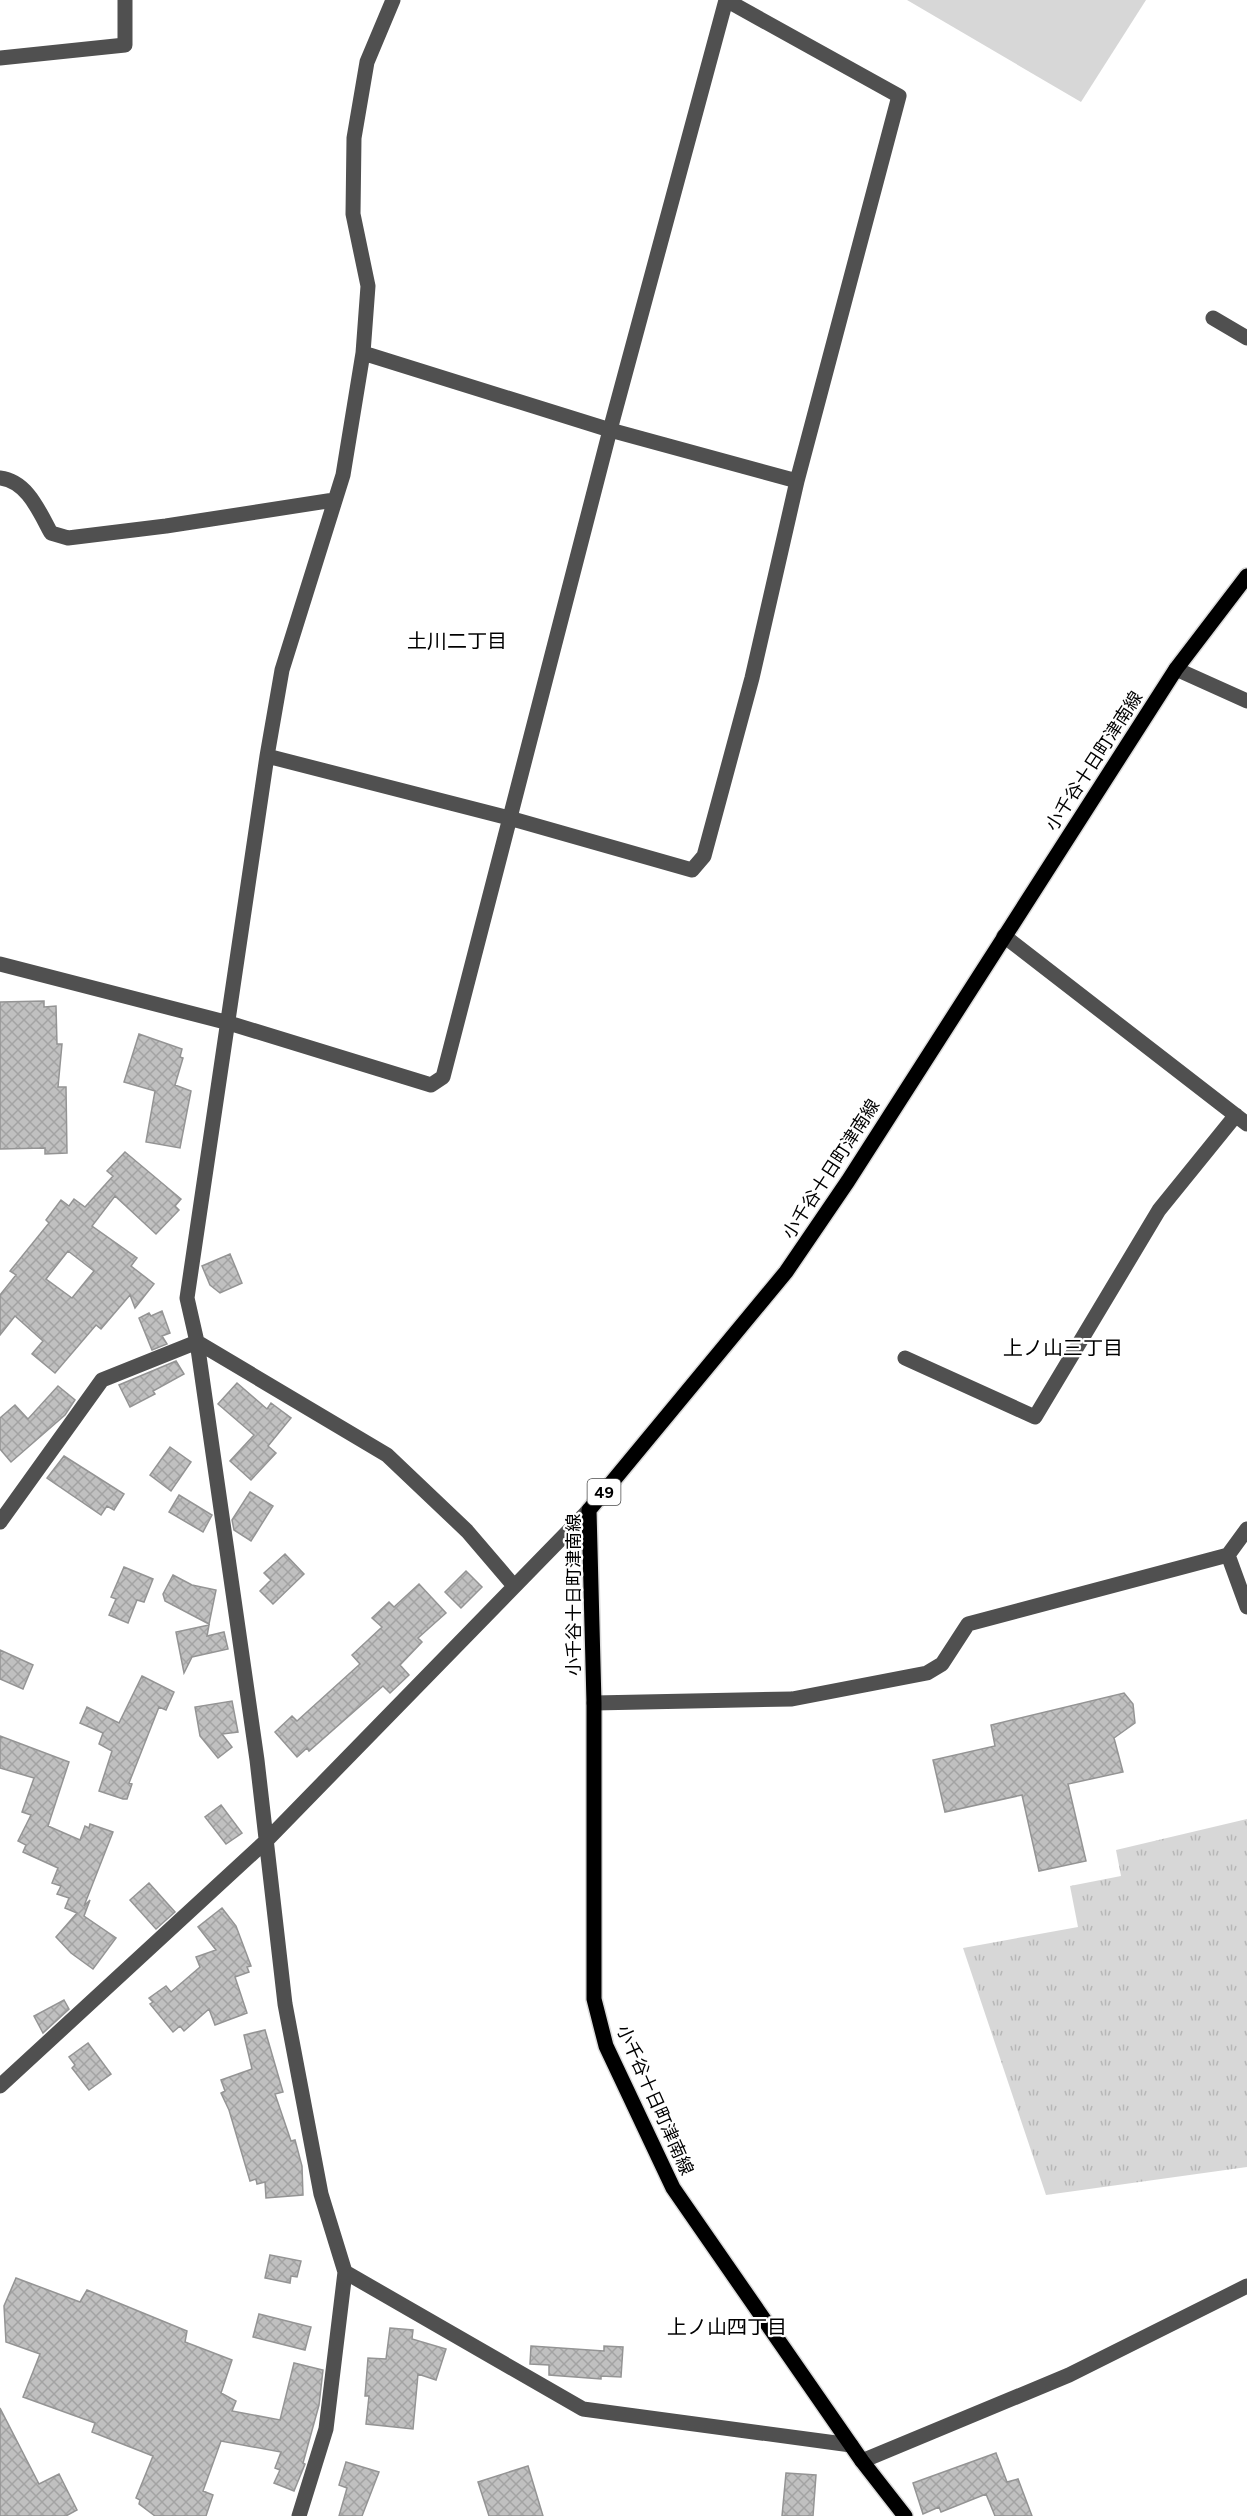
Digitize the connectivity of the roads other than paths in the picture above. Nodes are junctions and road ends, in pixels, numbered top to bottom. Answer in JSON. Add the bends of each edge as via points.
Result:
{"nodes":[{"id":1,"x":125,"y":0,"type":"edge"},
{"id":2,"x":393,"y":0,"type":"edge"},
{"id":3,"x":726,"y":0,"type":"edge"},
{"id":4,"x":0,"y":58,"type":"edge"},
{"id":5,"x":1213,"y":318,"type":"dead end"},
{"id":6,"x":1247,"y":338,"type":"edge"},
{"id":7,"x":363,"y":353,"type":"junction"},
{"id":8,"x":610,"y":430,"type":"junction"},
{"id":9,"x":0,"y":478,"type":"edge"},
{"id":10,"x":797,"y":482,"type":"junction"},
{"id":11,"x":334,"y":500,"type":"junction"},
{"id":12,"x":1247,"y":576,"type":"edge"},
{"id":13,"x":1176,"y":669,"type":"junction"},
{"id":14,"x":1247,"y":701,"type":"edge"},
{"id":15,"x":267,"y":756,"type":"junction"},
{"id":16,"x":509,"y":818,"type":"junction"},
{"id":17,"x":1004,"y":936,"type":"junction"},
{"id":18,"x":0,"y":964,"type":"edge"},
{"id":19,"x":229,"y":1023,"type":"junction"},
{"id":20,"x":1241,"y":1119,"type":"edge"},
{"id":21,"x":197,"y":1342,"type":"junction"},
{"id":22,"x":905,"y":1358,"type":"dead end"},
{"id":23,"x":589,"y":1510,"type":"junction"},
{"id":24,"x":0,"y":1522,"type":"edge"},
{"id":25,"x":1247,"y":1529,"type":"edge"},
{"id":26,"x":1228,"y":1555,"type":"junction"},
{"id":27,"x":514,"y":1586,"type":"junction"},
{"id":28,"x":1247,"y":1607,"type":"edge"},
{"id":29,"x":594,"y":1703,"type":"junction"},
{"id":30,"x":267,"y":1840,"type":"junction"},
{"id":31,"x":0,"y":2086,"type":"edge"},
{"id":32,"x":345,"y":2272,"type":"junction"},
{"id":33,"x":1247,"y":2286,"type":"edge"},
{"id":34,"x":851,"y":2445,"type":"junction"},
{"id":35,"x":862,"y":2461,"type":"junction"},
{"id":36,"x":299,"y":2516,"type":"edge"},
{"id":37,"x":905,"y":2516,"type":"edge"}],
"edges":[{"from":1,"to":4,"type":"street","via":[[125,45]]},
{"from":2,"to":7,"type":"street","via":[[367,62],[354,138],[353,214],[368,286]]},
{"from":3,"to":8,"type":"street"},
{"from":3,"to":10,"type":"street","via":[[899,96]]},
{"from":5,"to":6,"type":"street"},
{"from":7,"to":8,"type":"street"},
{"from":7,"to":11,"type":"street","via":[[343,475]]},
{"from":8,"to":10,"type":"street"},
{"from":8,"to":16,"type":"street"},
{"from":9,"to":11,"type":"street","via":[[12,479],[32,498],[51,533],[68,538]]},
{"from":10,"to":16,"type":"street","via":[[752,678],[705,856],[692,870]]},
{"from":11,"to":15,"type":"street","via":[[282,670]]},
{"from":12,"to":13,"type":"main road","name":"小千谷十日町津南線","number":"49"},
{"from":13,"to":14,"type":"street"},
{"from":13,"to":17,"type":"main road","name":"小千谷十日町津南線","number":"49"},
{"from":15,"to":16,"type":"street"},
{"from":15,"to":19,"type":"street"},
{"from":16,"to":19,"type":"street","via":[[443,1077],[431,1085]]},
{"from":17,"to":20,"type":"street"},
{"from":17,"to":23,"type":"main road","name":"小千谷十日町津南線","number":"49","via":[[786,1272]]},
{"from":18,"to":19,"type":"street"},
{"from":19,"to":21,"type":"street","via":[[187,1298]]},
{"from":20,"to":22,"type":"street","via":[[1159,1210],[1035,1417]]},
{"from":21,"to":24,"type":"street","via":[[102,1380]]},
{"from":21,"to":27,"type":"street","via":[[387,1455],[467,1531]]},
{"from":21,"to":30,"type":"street"},
{"from":23,"to":27,"type":"street"},
{"from":23,"to":29,"type":"main road","name":"小千谷十日町津南線","number":"49"},
{"from":25,"to":26,"type":"street"},
{"from":26,"to":28,"type":"street"},
{"from":26,"to":29,"type":"street","via":[[968,1624],[942,1664],[927,1673],[792,1699]]},
{"from":27,"to":30,"type":"street"},
{"from":29,"to":34,"type":"main road","name":"小千谷十日町津南線","number":"49","via":[[594,1999],[606,2046],[673,2188]]},
{"from":30,"to":31,"type":"street"},
{"from":30,"to":32,"type":"street","via":[[285,2004],[321,2194]]},
{"from":32,"to":34,"type":"street","via":[[583,2409]]},
{"from":32,"to":36,"type":"street","via":[[326,2429]]},
{"from":33,"to":35,"type":"street","via":[[1068,2375]]},
{"from":34,"to":35,"type":"main road","name":"小千谷十日町津南線","number":"49"},
{"from":35,"to":37,"type":"main road","name":"小千谷十日町津南線","number":"49"}]}
